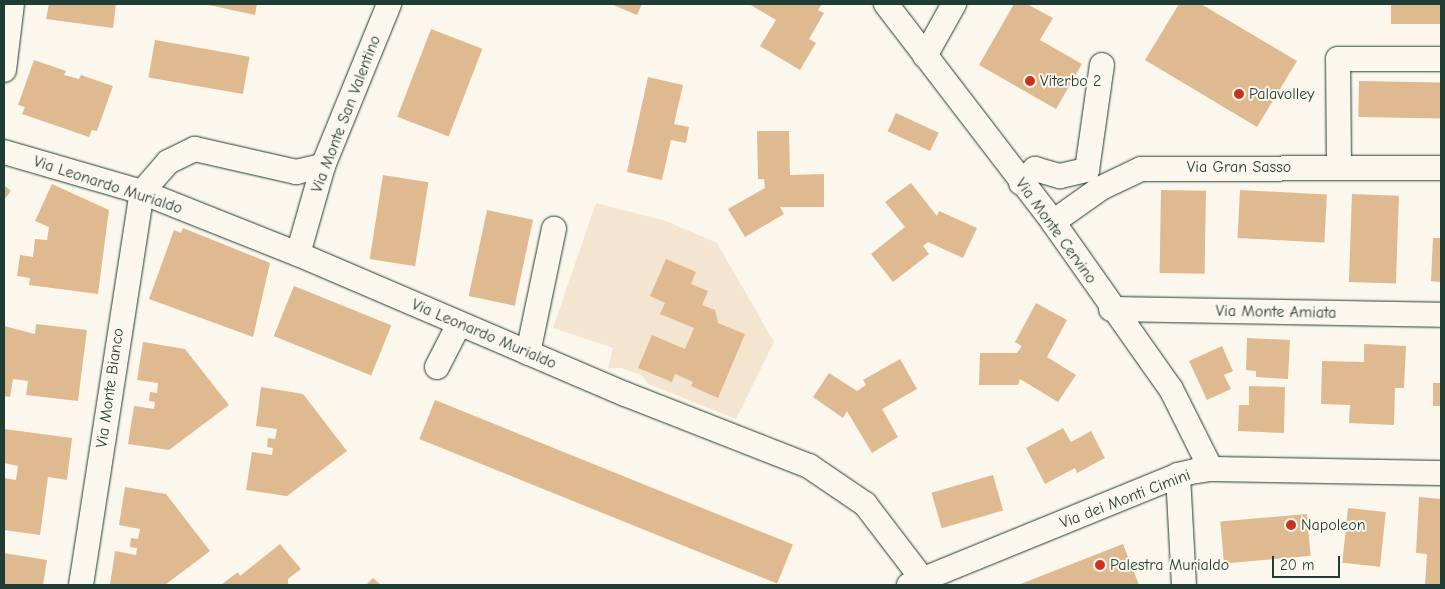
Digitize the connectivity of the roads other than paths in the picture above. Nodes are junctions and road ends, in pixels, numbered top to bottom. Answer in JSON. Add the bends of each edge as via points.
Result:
{"nodes":[{"id":1,"x":12,"y":4,"type":"edge"},
{"id":2,"x":388,"y":4,"type":"edge"},
{"id":3,"x":886,"y":4,"type":"edge"},
{"id":4,"x":954,"y":4,"type":"edge"},
{"id":5,"x":925,"y":56,"type":"junction"},
{"id":6,"x":1441,"y":59,"type":"edge"},
{"id":7,"x":1102,"y":65,"type":"dead end"},
{"id":8,"x":4,"y":70,"type":"edge"},
{"id":9,"x":4,"y":152,"type":"edge"},
{"id":10,"x":323,"y":166,"type":"junction"},
{"id":11,"x":1339,"y":168,"type":"junction"},
{"id":12,"x":1441,"y":168,"type":"edge"},
{"id":13,"x":296,"y":172,"type":"junction"},
{"id":14,"x":1021,"y":183,"type":"junction"},
{"id":15,"x":142,"y":192,"type":"junction"},
{"id":16,"x":315,"y":196,"type":"junction"},
{"id":17,"x":1053,"y":222,"type":"junction"},
{"id":18,"x":554,"y":229,"type":"dead end"},
{"id":19,"x":298,"y":254,"type":"junction"},
{"id":20,"x":1111,"y":308,"type":"junction"},
{"id":21,"x":1441,"y":315,"type":"edge"},
{"id":22,"x":459,"y":324,"type":"junction"},
{"id":23,"x":528,"y":352,"type":"junction"},
{"id":24,"x":438,"y":367,"type":"dead end"},
{"id":25,"x":1211,"y":469,"type":"junction"},
{"id":26,"x":1441,"y":473,"type":"edge"},
{"id":27,"x":1178,"y":475,"type":"junction"},
{"id":28,"x":920,"y":583,"type":"edge"},
{"id":29,"x":81,"y":585,"type":"edge"},
{"id":30,"x":1184,"y":585,"type":"edge"}],
"edges":[{"from":1,"to":8,"type":"street"},
{"from":2,"to":10,"type":"street","name":"Via Monte San Valentino"},
{"from":3,"to":5,"type":"street","name":"Via Monte Cervino"},
{"from":4,"to":5,"type":"street"},
{"from":5,"to":14,"type":"street","name":"Via Monte Cervino"},
{"from":6,"to":11,"type":"street","via":[[1338,59]]},
{"from":7,"to":14,"type":"street","via":[[1087,170],[1060,176],[1035,169]]},
{"from":9,"to":15,"type":"street","name":"Via Leonardo Murialdo"},
{"from":10,"to":13,"type":"street"},
{"from":10,"to":16,"type":"street","name":"Via Monte San Valentino"},
{"from":11,"to":12,"type":"street","name":"Via Gran Sasso"},
{"from":11,"to":17,"type":"street","name":"Via Gran Sasso","via":[[1141,168],[1101,188]]},
{"from":13,"to":15,"type":"street","via":[[195,149],[168,162]]},
{"from":13,"to":16,"type":"street"},
{"from":14,"to":17,"type":"street","name":"Via Monte Cervino"},
{"from":15,"to":19,"type":"street","name":"Via Leonardo Murialdo"},
{"from":15,"to":29,"type":"street","name":"Via Monte Bianco"},
{"from":16,"to":19,"type":"street","name":"Via Monte San Valentino"},
{"from":17,"to":20,"type":"street","name":"Via Monte Cervino"},
{"from":18,"to":23,"type":"street"},
{"from":19,"to":22,"type":"street","name":"Via Leonardo Murialdo"},
{"from":20,"to":21,"type":"street","name":"Via Monte Amiata"},
{"from":20,"to":25,"type":"street","name":"Via Monte Cervino","via":[[1171,389]]},
{"from":22,"to":23,"type":"street","name":"Via Leonardo Murialdo"},
{"from":22,"to":24,"type":"street"},
{"from":23,"to":28,"type":"street","name":"Via Leonardo Murialdo","via":[[809,466],[866,504]]},
{"from":25,"to":26,"type":"street","name":"Via dei Monti Cimini"},
{"from":25,"to":27,"type":"street","name":"Via dei Monti Cimini"},
{"from":27,"to":28,"type":"street","name":"Via dei Monti Cimini"},
{"from":27,"to":30,"type":"street"}]}
